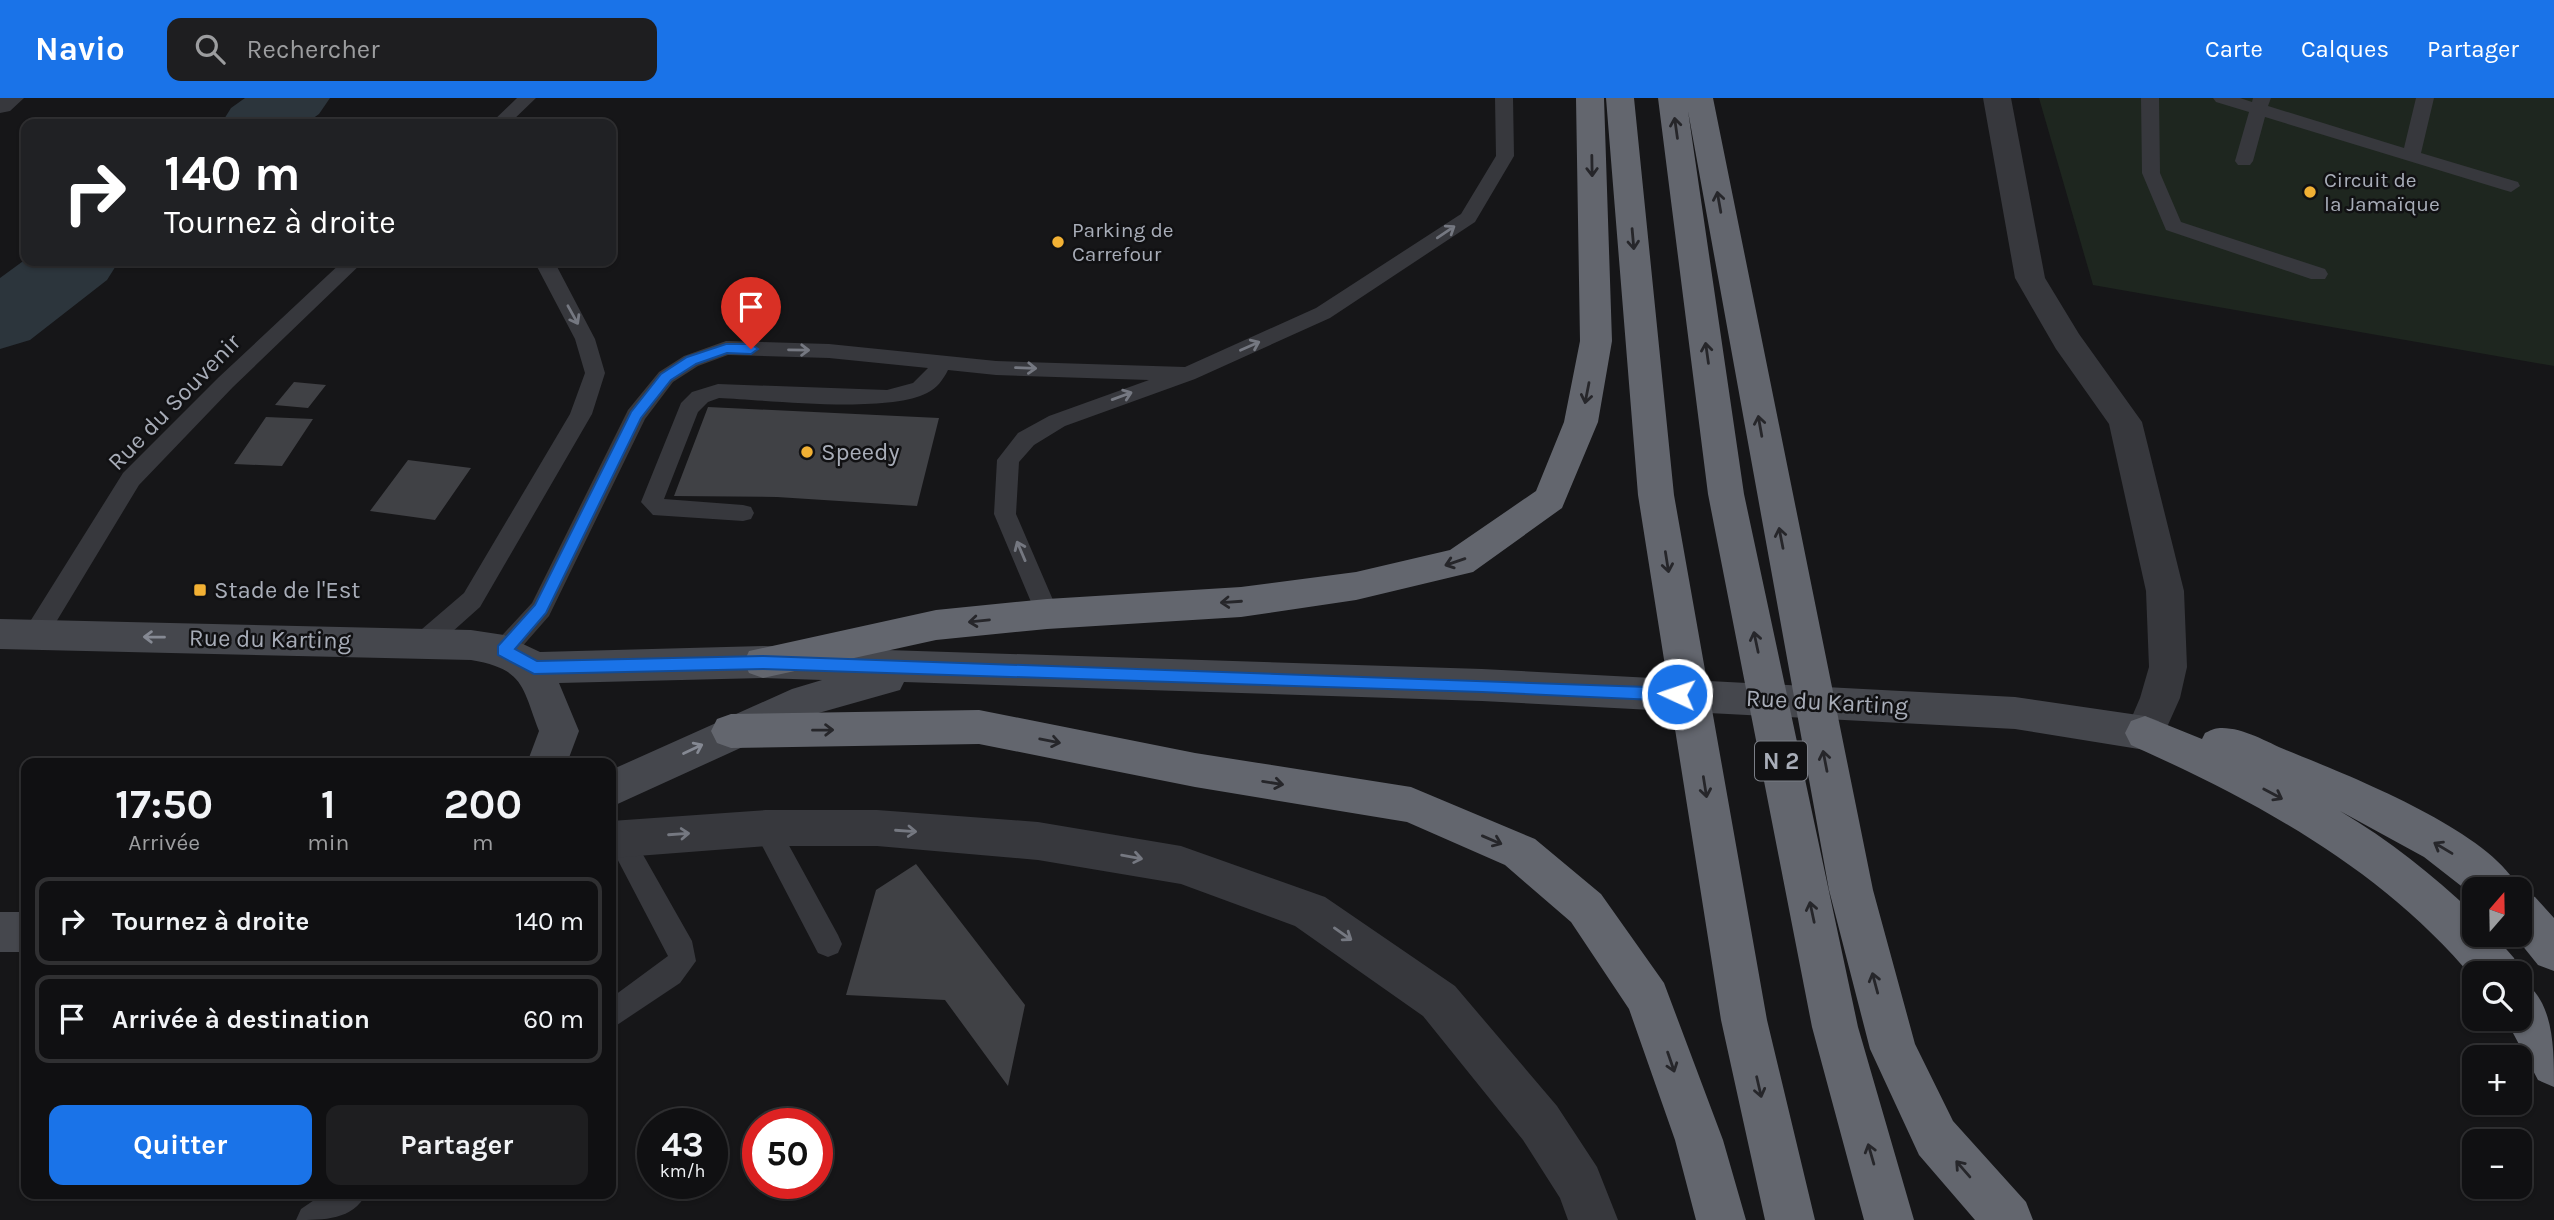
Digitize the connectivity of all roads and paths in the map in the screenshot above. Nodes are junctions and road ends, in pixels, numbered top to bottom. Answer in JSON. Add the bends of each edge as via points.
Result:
{"nodes":[{"id":1,"x":10,"y":98,"type":"edge"},
{"id":2,"x":527,"y":98,"type":"edge"},
{"id":3,"x":1504,"y":98,"type":"edge"},
{"id":4,"x":1590,"y":98,"type":"edge"},
{"id":5,"x":1620,"y":98,"type":"edge"},
{"id":6,"x":1672,"y":98,"type":"edge"},
{"id":7,"x":1699,"y":98,"type":"edge"},
{"id":8,"x":1997,"y":98,"type":"edge"},
{"id":9,"x":2151,"y":98,"type":"edge"},
{"id":10,"x":2222,"y":98,"type":"edge"},
{"id":11,"x":2425,"y":98,"type":"edge"},
{"id":12,"x":2260,"y":104,"type":"edge"},
{"id":13,"x":0,"y":105,"type":"edge"},
{"id":14,"x":504,"y":119,"type":"edge"},
{"id":15,"x":2412,"y":156,"type":"junction"},
{"id":16,"x":2244,"y":161,"type":"dead end"},
{"id":17,"x":2511,"y":186,"type":"dead end"},
{"id":18,"x":349,"y":266,"type":"edge"},
{"id":19,"x":547,"y":266,"type":"edge"},
{"id":20,"x":2318,"y":274,"type":"dead end"},
{"id":21,"x":941,"y":363,"type":"junction"},
{"id":22,"x":1188,"y":374,"type":"junction"},
{"id":23,"x":743,"y":513,"type":"dead end"},
{"id":24,"x":1046,"y":614,"type":"junction"},
{"id":25,"x":17,"y":635,"type":"edge"},
{"id":26,"x":424,"y":642,"type":"junction"},
{"id":27,"x":519,"y":659,"type":"junction"},
{"id":28,"x":763,"y":662,"type":"junction"},
{"id":29,"x":925,"y":668,"type":"junction"},
{"id":30,"x":731,"y":731,"type":"junction"},
{"id":31,"x":2145,"y":733,"type":"junction"},
{"id":32,"x":553,"y":747,"type":"edge"},
{"id":33,"x":616,"y":787,"type":"edge"},
{"id":34,"x":766,"y":828,"type":"junction"},
{"id":35,"x":616,"y":839,"type":"edge"},
{"id":36,"x":2484,"y":877,"type":"edge"},
{"id":37,"x":2532,"y":925,"type":"edge"},
{"id":38,"x":0,"y":932,"type":"edge"},
{"id":39,"x":21,"y":932,"type":"edge"},
{"id":40,"x":828,"y":944,"type":"dead end"},
{"id":41,"x":2554,"y":950,"type":"edge"},
{"id":42,"x":2486,"y":961,"type":"edge"},
{"id":43,"x":616,"y":1012,"type":"edge"},
{"id":44,"x":2532,"y":1024,"type":"edge"},
{"id":45,"x":2554,"y":1064,"type":"edge"},
{"id":46,"x":343,"y":1199,"type":"edge"},
{"id":47,"x":312,"y":1220,"type":"edge"},
{"id":48,"x":1593,"y":1220,"type":"edge"},
{"id":49,"x":1721,"y":1220,"type":"edge"},
{"id":50,"x":1790,"y":1220,"type":"edge"},
{"id":51,"x":1889,"y":1220,"type":"edge"},
{"id":52,"x":2008,"y":1220,"type":"edge"}],
"edges":[{"from":1,"to":13,"type":"street"},
{"from":2,"to":14,"type":"lane"},
{"from":22,"to":3,"type":"lane","one_way":true,"via":[[1323,313],[1468,218],[1505,156]]},
{"from":4,"to":24,"type":"highway","one_way":true,"via":[[1596,341],[1581,422],[1550,499],[1460,562],[1369,583],[1241,602]]},
{"from":5,"to":50,"type":"highway","one_way":true,"via":[[1656,495],[1744,1020]]},
{"from":51,"to":6,"type":"highway","number":"N 2","one_way":true,"via":[[1835,1027],[1726,494]]},
{"from":52,"to":7,"type":"highway","one_way":true,"via":[[1936,1138],[1893,1049],[1851,890]]},
{"from":8,"to":31,"type":"street","via":[[2030,278],[2124,422],[2165,591],[2168,667]]},
{"from":9,"to":20,"type":"lane","via":[[2151,173],[2174,226]]},
{"from":10,"to":12,"type":"lane"},
{"from":11,"to":15,"type":"lane"},
{"from":12,"to":15,"type":"lane"},
{"from":12,"to":16,"type":"lane"},
{"from":15,"to":17,"type":"lane"},
{"from":18,"to":25,"type":"lane","name":"Rue du Souvenir","via":[[131,479]]},
{"from":19,"to":26,"type":"lane","one_way":true,"via":[[585,339],[595,373],[581,414],[472,600]]},
{"from":21,"to":22,"type":"lane","one_way":true},
{"from":21,"to":23,"type":"lane","via":[[930,383],[887,397],[718,391],[700,397],[689,408],[652,502],[660,509]]},
{"from":27,"to":21,"type":"lane","one_way":true,"via":[[636,415],[666,377],[691,361],[726,348],[829,351]]},
{"from":24,"to":22,"type":"lane","one_way":true,"via":[[1005,514],[1008,460],[1026,439],[1057,421]]},
{"from":24,"to":28,"type":"highway","one_way":true,"via":[[936,625]]},
{"from":26,"to":25,"type":"main road","name":"Rue du Karting","one_way":true},
{"from":26,"to":27,"type":"main road","name":"Rue du Karting"},
{"from":27,"to":28,"type":"main road","name":"Rue du Karting"},
{"from":27,"to":32,"type":"main road"},
{"from":28,"to":29,"type":"main road","name":"Rue du Karting"},
{"from":29,"to":30,"type":"main road","name":"Rue du Karting","via":[[806,699]]},
{"from":29,"to":31,"type":"main road","name":"Rue du Karting","via":[[1482,685],[2015,713]]},
{"from":33,"to":30,"type":"main road","name":"Rue du Karting","one_way":true},
{"from":30,"to":49,"type":"highway","one_way":true,"via":[[979,727],[1195,770],[1411,805],[1520,852],[1586,908],[1648,998],[1699,1140]]},
{"from":36,"to":31,"type":"highway","one_way":true,"via":[[2363,800],[2234,747]]},
{"from":31,"to":42,"type":"highway","one_way":true,"via":[[2206,759],[2322,820],[2423,894]]},
{"from":35,"to":34,"type":"street","one_way":true},
{"from":34,"to":40,"type":"lane"},
{"from":34,"to":48,"type":"street","one_way":true,"via":[[877,828],[1038,841],[1181,865],[1310,911],[1439,1001],[1541,1123],[1580,1184]]},
{"from":35,"to":43,"type":"lane","via":[[682,950],[682,961],[670,974]]},
{"from":37,"to":41,"type":"highway"},
{"from":38,"to":39,"type":"main road"},
{"from":44,"to":45,"type":"highway"},
{"from":46,"to":47,"type":"lane"}]}
